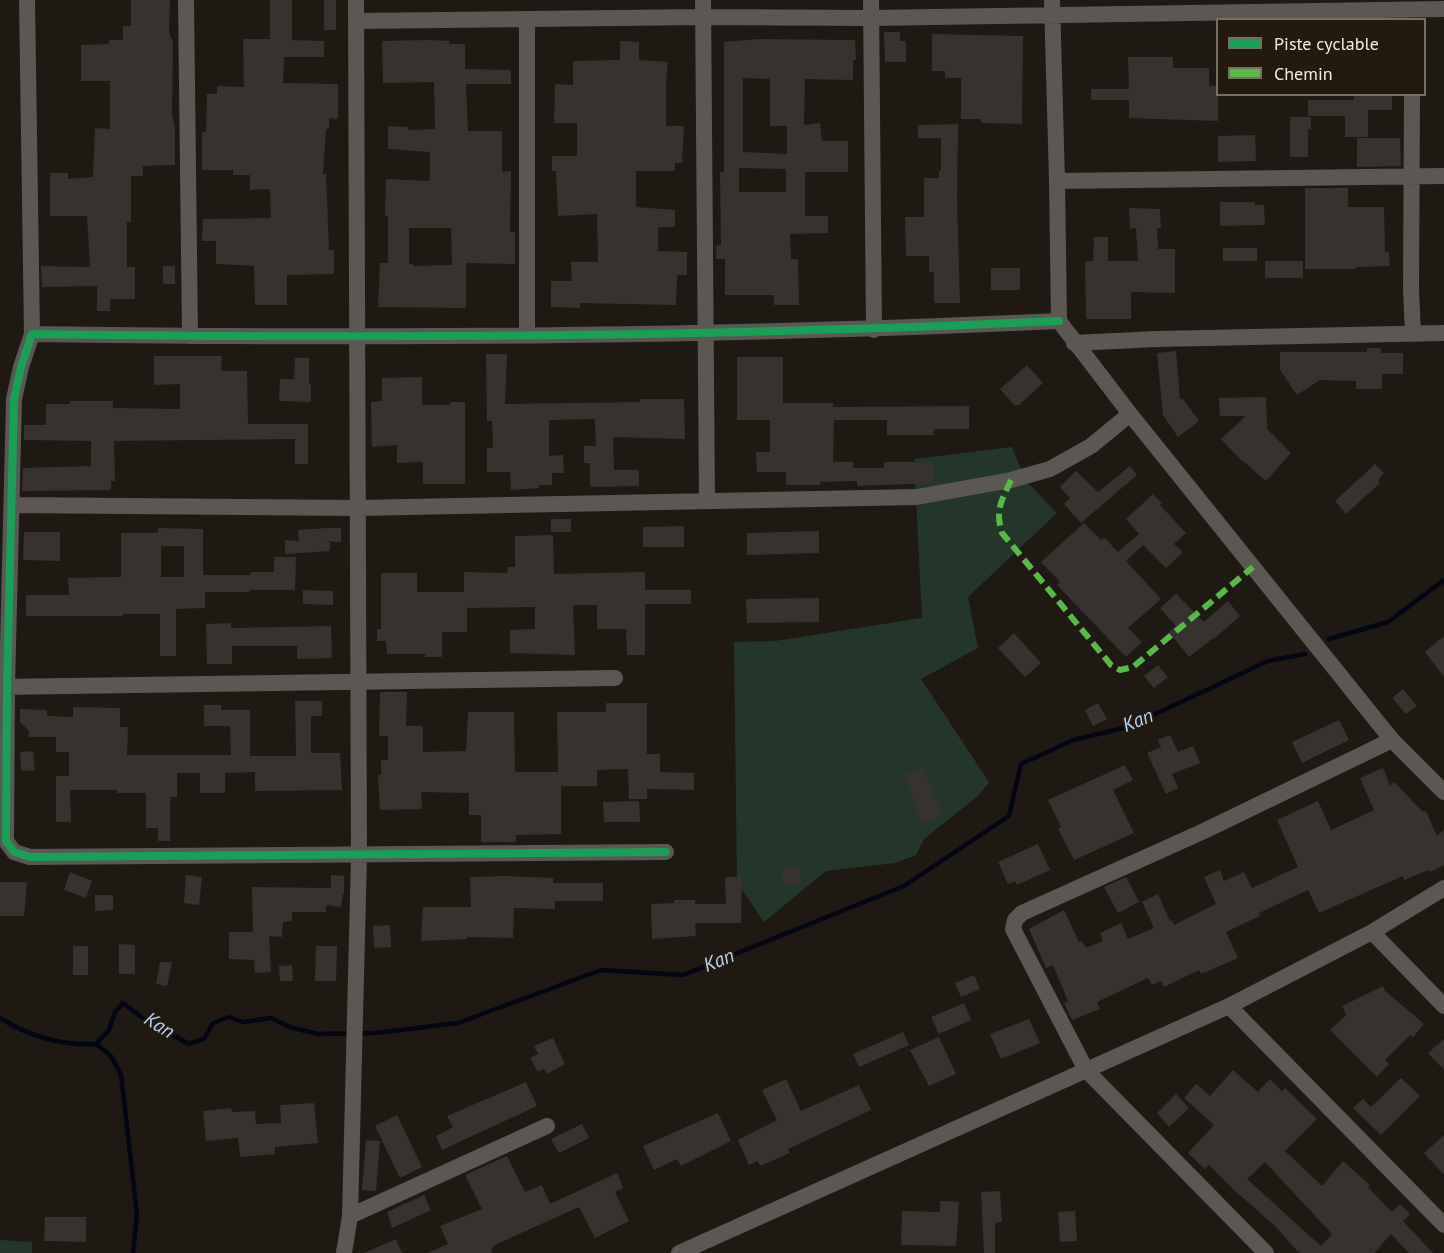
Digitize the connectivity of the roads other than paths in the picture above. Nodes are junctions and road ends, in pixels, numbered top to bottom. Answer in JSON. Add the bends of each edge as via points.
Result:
{"nodes":[{"id":1,"x":27,"y":0,"type":"edge"},
{"id":2,"x":186,"y":0,"type":"edge"},
{"id":3,"x":356,"y":0,"type":"edge"},
{"id":4,"x":704,"y":0,"type":"edge"},
{"id":5,"x":871,"y":0,"type":"edge"},
{"id":6,"x":1236,"y":6,"type":"edge"},
{"id":7,"x":1052,"y":7,"type":"edge"},
{"id":8,"x":1444,"y":9,"type":"edge"},
{"id":9,"x":1411,"y":10,"type":"edge"},
{"id":10,"x":703,"y":17,"type":"junction"},
{"id":11,"x":871,"y":18,"type":"junction"},
{"id":12,"x":527,"y":20,"type":"junction"},
{"id":13,"x":356,"y":21,"type":"junction"},
{"id":14,"x":1412,"y":96,"type":"edge"},
{"id":15,"x":1413,"y":176,"type":"junction"},
{"id":16,"x":1444,"y":176,"type":"edge"},
{"id":17,"x":1058,"y":181,"type":"junction"},
{"id":18,"x":1059,"y":321,"type":"junction"},
{"id":19,"x":874,"y":330,"type":"junction"},
{"id":20,"x":706,"y":333,"type":"junction"},
{"id":21,"x":1444,"y":333,"type":"edge"},
{"id":22,"x":32,"y":334,"type":"junction"},
{"id":23,"x":527,"y":334,"type":"junction"},
{"id":24,"x":1413,"y":334,"type":"junction"},
{"id":25,"x":357,"y":335,"type":"junction"},
{"id":26,"x":190,"y":336,"type":"junction"},
{"id":27,"x":1074,"y":343,"type":"junction"},
{"id":28,"x":1130,"y":414,"type":"junction"},
{"id":29,"x":707,"y":501,"type":"junction"},
{"id":30,"x":12,"y":505,"type":"junction"},
{"id":31,"x":357,"y":508,"type":"junction"},
{"id":32,"x":615,"y":678,"type":"dead end"},
{"id":33,"x":358,"y":680,"type":"junction"},
{"id":34,"x":3,"y":687,"type":"edge"},
{"id":35,"x":1392,"y":740,"type":"junction"},
{"id":36,"x":1444,"y":792,"type":"edge"},
{"id":37,"x":666,"y":852,"type":"dead end"},
{"id":38,"x":358,"y":856,"type":"junction"},
{"id":39,"x":1444,"y":888,"type":"edge"},
{"id":40,"x":1372,"y":932,"type":"junction"},
{"id":41,"x":1229,"y":1006,"type":"junction"},
{"id":42,"x":1444,"y":1006,"type":"edge"},
{"id":43,"x":1086,"y":1070,"type":"junction"},
{"id":44,"x":547,"y":1126,"type":"dead end"},
{"id":45,"x":350,"y":1216,"type":"junction"},
{"id":46,"x":1444,"y":1225,"type":"edge"},
{"id":47,"x":344,"y":1253,"type":"edge"},
{"id":48,"x":679,"y":1253,"type":"edge"},
{"id":49,"x":1266,"y":1253,"type":"edge"}],
"edges":[{"from":1,"to":22,"type":"street"},
{"from":2,"to":26,"type":"street"},
{"from":3,"to":13,"type":"street"},
{"from":4,"to":10,"type":"street"},
{"from":5,"to":11,"type":"street"},
{"from":6,"to":7,"type":"street"},
{"from":6,"to":9,"type":"street"},
{"from":7,"to":11,"type":"street"},
{"from":7,"to":17,"type":"street"},
{"from":8,"to":9,"type":"street"},
{"from":10,"to":11,"type":"street"},
{"from":10,"to":12,"type":"street"},
{"from":10,"to":20,"type":"street"},
{"from":11,"to":19,"type":"street"},
{"from":12,"to":13,"type":"street"},
{"from":12,"to":23,"type":"street"},
{"from":13,"to":25,"type":"street"},
{"from":14,"to":15,"type":"street"},
{"from":15,"to":16,"type":"street"},
{"from":15,"to":17,"type":"street"},
{"from":15,"to":24,"type":"street"},
{"from":17,"to":18,"type":"street"},
{"from":18,"to":19,"type":"street"},
{"from":18,"to":27,"type":"street"},
{"from":19,"to":20,"type":"street"},
{"from":20,"to":23,"type":"street"},
{"from":20,"to":29,"type":"street"},
{"from":21,"to":24,"type":"street"},
{"from":22,"to":26,"type":"street"},
{"from":22,"to":30,"type":"street","via":[[14,399]]},
{"from":23,"to":25,"type":"street"},
{"from":24,"to":27,"type":"street"},
{"from":25,"to":26,"type":"street"},
{"from":25,"to":31,"type":"street"},
{"from":27,"to":28,"type":"street"},
{"from":28,"to":29,"type":"street","via":[[1091,446],[1050,469],[1011,480],[917,497]]},
{"from":28,"to":35,"type":"street"},
{"from":29,"to":31,"type":"street"},
{"from":30,"to":31,"type":"street"},
{"from":30,"to":34,"type":"street"},
{"from":31,"to":33,"type":"street"},
{"from":32,"to":33,"type":"street"},
{"from":33,"to":34,"type":"street"},
{"from":33,"to":38,"type":"street"},
{"from":34,"to":38,"type":"street","via":[[6,841],[14,852],[30,857]]},
{"from":35,"to":36,"type":"street"},
{"from":35,"to":43,"type":"street","via":[[1022,913],[1015,920],[1013,929]]},
{"from":37,"to":38,"type":"street"},
{"from":38,"to":45,"type":"street"},
{"from":39,"to":40,"type":"street"},
{"from":40,"to":41,"type":"street"},
{"from":40,"to":42,"type":"street"},
{"from":41,"to":43,"type":"street"},
{"from":41,"to":46,"type":"street"},
{"from":43,"to":48,"type":"street"},
{"from":43,"to":49,"type":"street"},
{"from":44,"to":45,"type":"street"},
{"from":45,"to":47,"type":"street"}]}
